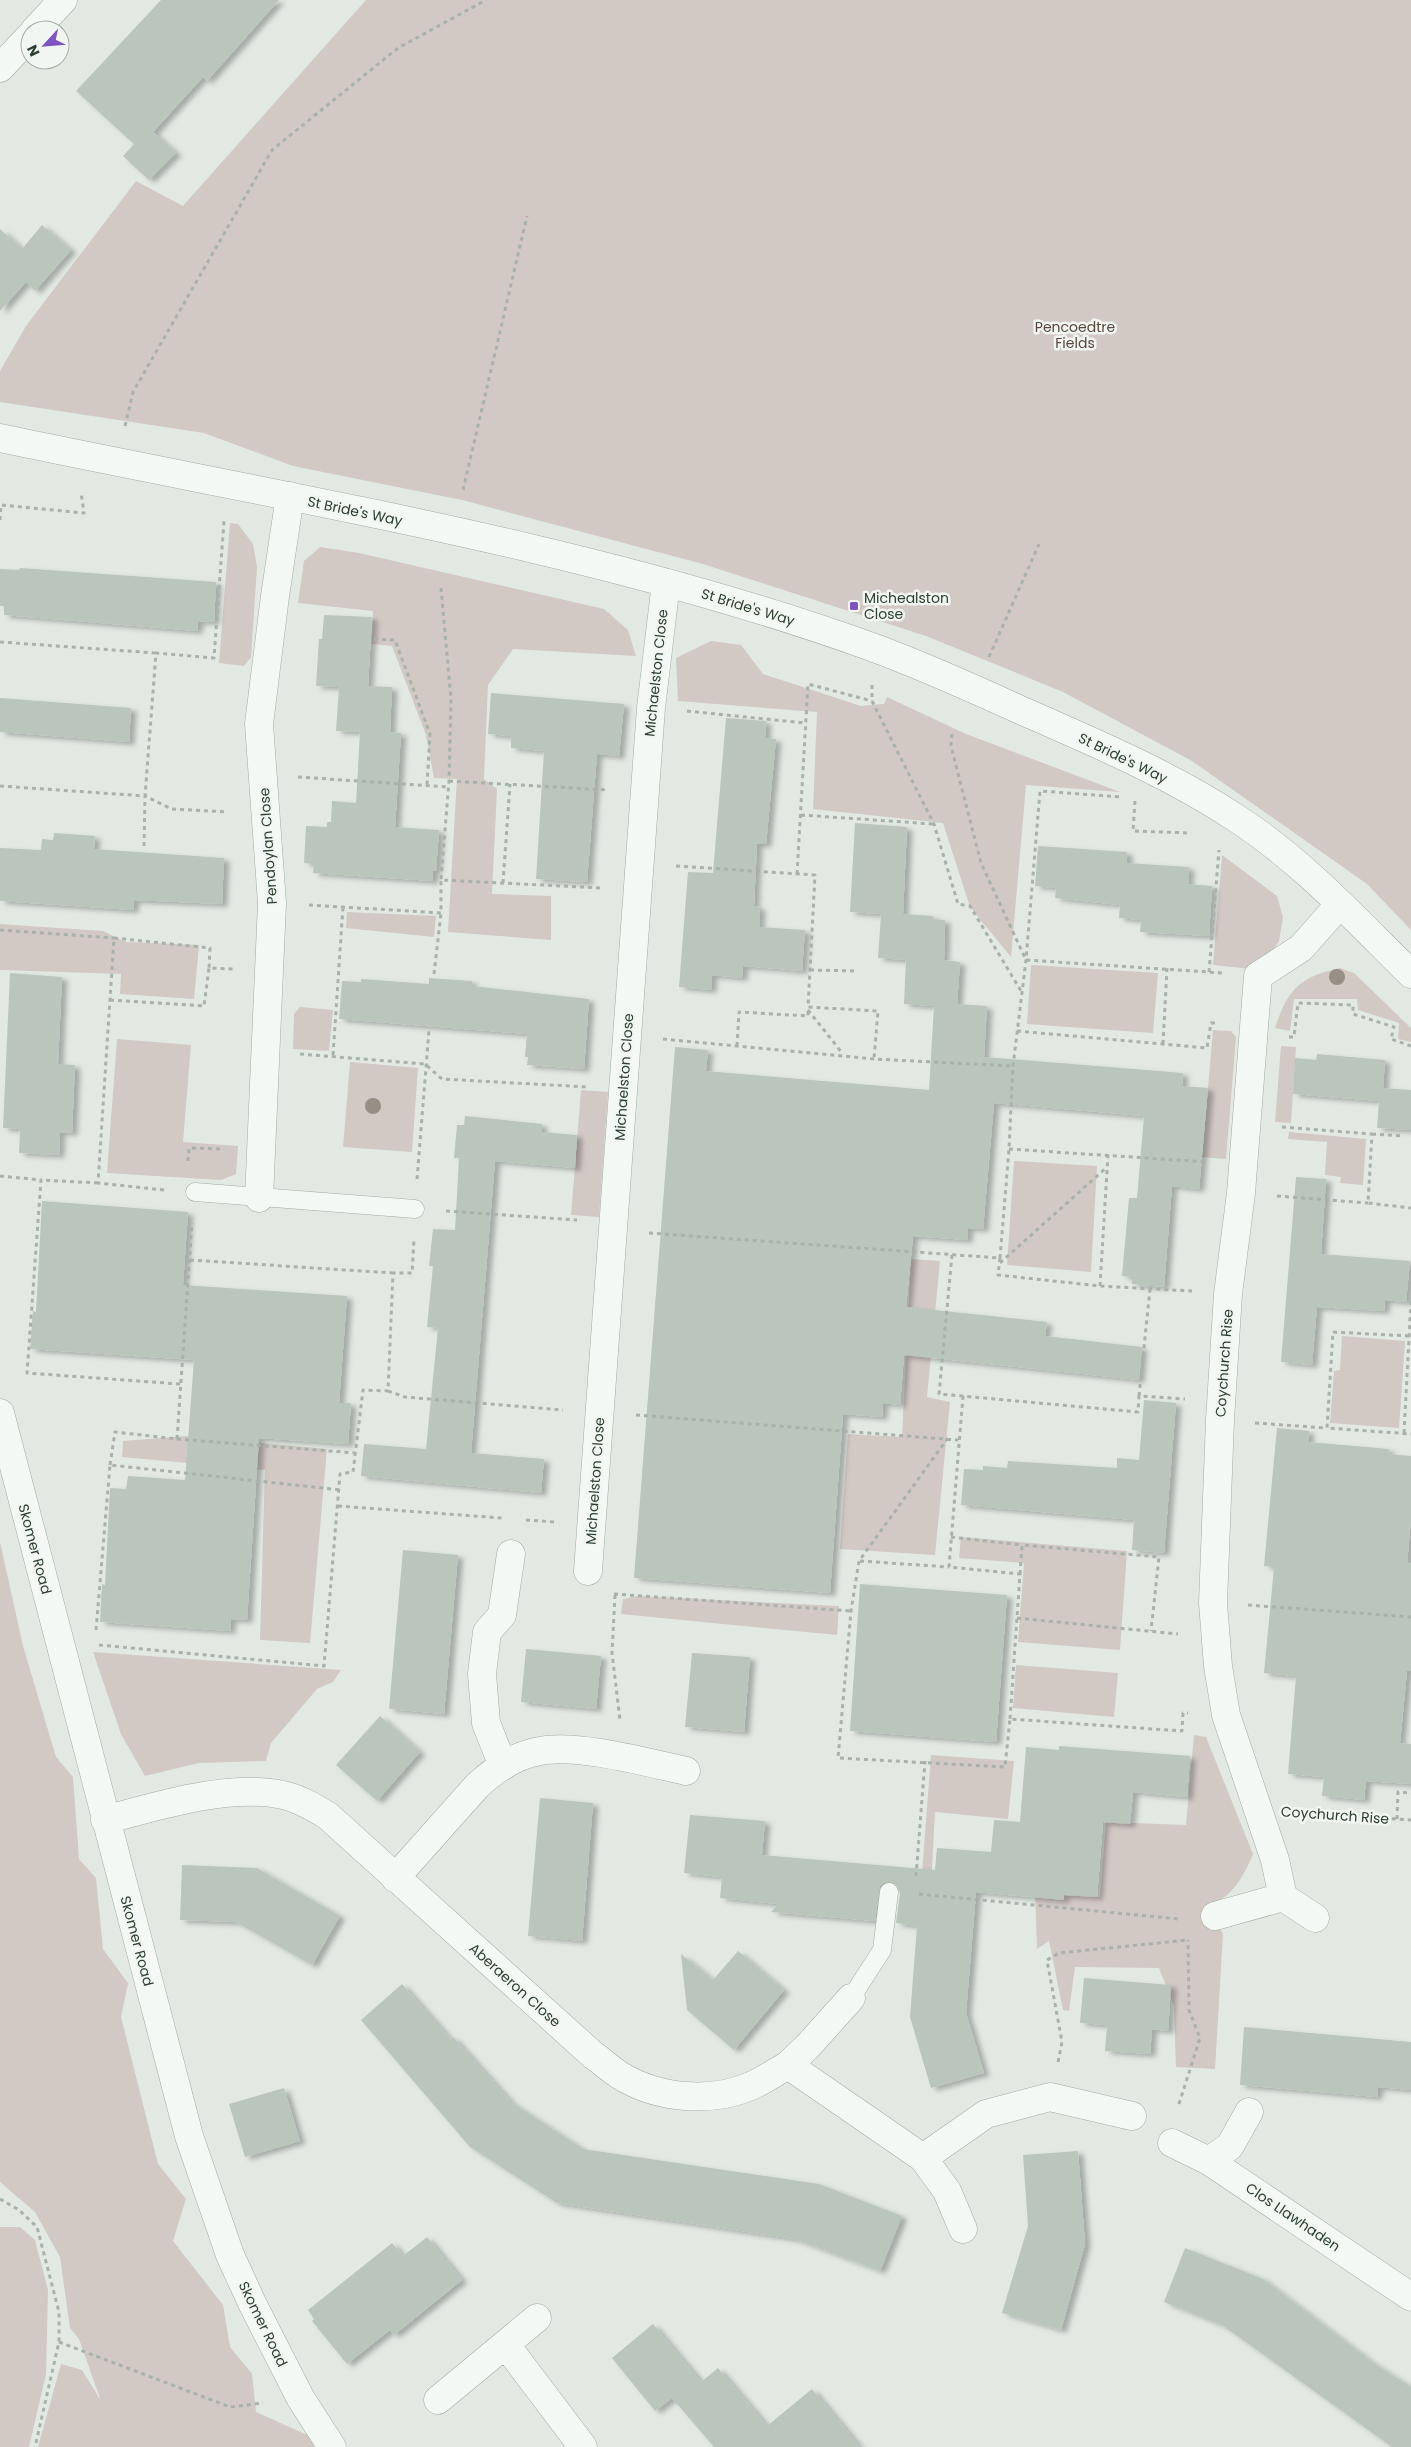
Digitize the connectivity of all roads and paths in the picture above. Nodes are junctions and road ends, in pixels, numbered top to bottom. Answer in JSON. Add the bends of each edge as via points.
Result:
{"nodes":[{"id":1,"x":63,"y":0,"type":"edge"},
{"id":2,"x":486,"y":0,"type":"edge"},
{"id":3,"x":44,"y":20,"type":"edge"},
{"id":4,"x":20,"y":47,"type":"edge"},
{"id":5,"x":0,"y":68,"type":"edge"},
{"id":6,"x":527,"y":216,"type":"dead end"},
{"id":7,"x":0,"y":438,"type":"edge"},
{"id":8,"x":85,"y":456,"type":"junction"},
{"id":9,"x":118,"y":462,"type":"junction"},
{"id":10,"x":228,"y":483,"type":"junction"},
{"id":11,"x":463,"y":490,"type":"dead end"},
{"id":12,"x":290,"y":496,"type":"junction"},
{"id":13,"x":0,"y":520,"type":"edge"},
{"id":14,"x":1040,"y":544,"type":"dead end"},
{"id":15,"x":666,"y":583,"type":"junction"},
{"id":16,"x":441,"y":588,"type":"dead end"},
{"id":17,"x":374,"y":639,"type":"dead end"},
{"id":18,"x":0,"y":642,"type":"edge"},
{"id":19,"x":872,"y":647,"type":"junction"},
{"id":20,"x":156,"y":653,"type":"junction"},
{"id":21,"x":989,"y":656,"type":"dead end"},
{"id":22,"x":872,"y":701,"type":"junction"},
{"id":23,"x":651,"y":708,"type":"junction"},
{"id":24,"x":806,"y":723,"type":"junction"},
{"id":25,"x":952,"y":734,"type":"dead end"},
{"id":26,"x":263,"y":775,"type":"junction"},
{"id":27,"x":449,"y":781,"type":"junction"},
{"id":28,"x":510,"y":784,"type":"junction"},
{"id":29,"x":0,"y":786,"type":"edge"},
{"id":30,"x":427,"y":786,"type":"junction"},
{"id":31,"x":448,"y":788,"type":"junction"},
{"id":32,"x":645,"y":792,"type":"junction"},
{"id":33,"x":145,"y":796,"type":"junction"},
{"id":34,"x":1126,"y":797,"type":"dead end"},
{"id":35,"x":1136,"y":797,"type":"dead end"},
{"id":36,"x":265,"y":802,"type":"junction"},
{"id":37,"x":801,"y":815,"type":"junction"},
{"id":38,"x":1239,"y":820,"type":"junction"},
{"id":39,"x":934,"y":824,"type":"junction"},
{"id":40,"x":1200,"y":834,"type":"dead end"},
{"id":41,"x":144,"y":846,"type":"dead end"},
{"id":42,"x":797,"y":874,"type":"junction"},
{"id":43,"x":638,"y":876,"type":"junction"},
{"id":44,"x":441,"y":880,"type":"junction"},
{"id":45,"x":503,"y":883,"type":"junction"},
{"id":46,"x":272,"y":903,"type":"junction"},
{"id":47,"x":1340,"y":904,"type":"junction"},
{"id":48,"x":343,"y":908,"type":"junction"},
{"id":49,"x":441,"y":912,"type":"junction"},
{"id":50,"x":0,"y":930,"type":"edge"},
{"id":51,"x":114,"y":938,"type":"junction"},
{"id":52,"x":1026,"y":960,"type":"junction"},
{"id":53,"x":209,"y":968,"type":"junction"},
{"id":54,"x":1168,"y":968,"type":"junction"},
{"id":55,"x":810,"y":970,"type":"junction"},
{"id":56,"x":270,"y":972,"type":"junction"},
{"id":57,"x":858,"y":972,"type":"dead end"},
{"id":58,"x":1209,"y":972,"type":"junction"},
{"id":59,"x":434,"y":974,"type":"dead end"},
{"id":60,"x":1411,"y":974,"type":"edge"},
{"id":61,"x":1258,"y":976,"type":"junction"},
{"id":62,"x":1021,"y":992,"type":"junction"},
{"id":63,"x":110,"y":1000,"type":"junction"},
{"id":64,"x":808,"y":1008,"type":"junction"},
{"id":65,"x":1254,"y":1021,"type":"junction"},
{"id":66,"x":429,"y":1030,"type":"dead end"},
{"id":67,"x":1017,"y":1031,"type":"junction"},
{"id":68,"x":627,"y":1035,"type":"junction"},
{"id":69,"x":1286,"y":1036,"type":"dead end"},
{"id":70,"x":1163,"y":1044,"type":"junction"},
{"id":71,"x":737,"y":1046,"type":"junction"},
{"id":72,"x":1411,"y":1046,"type":"edge"},
{"id":73,"x":266,"y":1053,"type":"junction"},
{"id":74,"x":333,"y":1055,"type":"junction"},
{"id":75,"x":843,"y":1055,"type":"junction"},
{"id":76,"x":874,"y":1059,"type":"junction"},
{"id":77,"x":425,"y":1064,"type":"junction"},
{"id":78,"x":1014,"y":1066,"type":"junction"},
{"id":79,"x":623,"y":1089,"type":"junction"},
{"id":80,"x":1246,"y":1125,"type":"junction"},
{"id":81,"x":1372,"y":1134,"type":"junction"},
{"id":82,"x":262,"y":1136,"type":"junction"},
{"id":83,"x":1402,"y":1136,"type":"dead end"},
{"id":84,"x":1009,"y":1149,"type":"junction"},
{"id":85,"x":1108,"y":1155,"type":"junction"},
{"id":86,"x":1242,"y":1165,"type":"junction"},
{"id":87,"x":1106,"y":1168,"type":"junction"},
{"id":88,"x":0,"y":1176,"type":"edge"},
{"id":89,"x":42,"y":1180,"type":"junction"},
{"id":90,"x":98,"y":1183,"type":"junction"},
{"id":91,"x":191,"y":1192,"type":"junction"},
{"id":92,"x":1241,"y":1193,"type":"junction"},
{"id":93,"x":259,"y":1198,"type":"junction"},
{"id":94,"x":1368,"y":1203,"type":"junction"},
{"id":95,"x":1411,"y":1208,"type":"edge"},
{"id":96,"x":415,"y":1209,"type":"junction"},
{"id":97,"x":614,"y":1222,"type":"junction"},
{"id":98,"x":952,"y":1255,"type":"junction"},
{"id":99,"x":1000,"y":1258,"type":"junction"},
{"id":100,"x":190,"y":1260,"type":"junction"},
{"id":101,"x":1000,"y":1263,"type":"junction"},
{"id":102,"x":394,"y":1273,"type":"junction"},
{"id":103,"x":1100,"y":1286,"type":"junction"},
{"id":104,"x":1150,"y":1289,"type":"junction"},
{"id":105,"x":1228,"y":1294,"type":"junction"},
{"id":106,"x":1411,"y":1301,"type":"edge"},
{"id":107,"x":1410,"y":1328,"type":"edge"},
{"id":108,"x":1409,"y":1336,"type":"junction"},
{"id":109,"x":180,"y":1384,"type":"junction"},
{"id":110,"x":388,"y":1391,"type":"junction"},
{"id":111,"x":963,"y":1396,"type":"junction"},
{"id":112,"x":1139,"y":1396,"type":"junction"},
{"id":113,"x":0,"y":1413,"type":"edge"},
{"id":114,"x":600,"y":1413,"type":"junction"},
{"id":115,"x":1220,"y":1420,"type":"junction"},
{"id":116,"x":1327,"y":1428,"type":"junction"},
{"id":117,"x":1404,"y":1433,"type":"junction"},
{"id":118,"x":1411,"y":1434,"type":"edge"},
{"id":119,"x":948,"y":1438,"type":"junction"},
{"id":120,"x":177,"y":1439,"type":"junction"},
{"id":121,"x":958,"y":1440,"type":"junction"},
{"id":122,"x":355,"y":1453,"type":"junction"},
{"id":123,"x":110,"y":1465,"type":"junction"},
{"id":124,"x":341,"y":1490,"type":"junction"},
{"id":125,"x":338,"y":1506,"type":"junction"},
{"id":126,"x":504,"y":1518,"type":"dead end"},
{"id":127,"x":524,"y":1520,"type":"dead end"},
{"id":128,"x":592,"y":1524,"type":"junction"},
{"id":129,"x":951,"y":1537,"type":"junction"},
{"id":130,"x":1022,"y":1545,"type":"junction"},
{"id":131,"x":511,"y":1554,"type":"dead end"},
{"id":132,"x":859,"y":1560,"type":"junction"},
{"id":133,"x":949,"y":1567,"type":"junction"},
{"id":134,"x":588,"y":1570,"type":"joint"},
{"id":135,"x":1020,"y":1574,"type":"junction"},
{"id":136,"x":615,"y":1595,"type":"junction"},
{"id":137,"x":1213,"y":1603,"type":"junction"},
{"id":138,"x":850,"y":1611,"type":"junction"},
{"id":139,"x":1411,"y":1617,"type":"edge"},
{"id":140,"x":1017,"y":1618,"type":"junction"},
{"id":141,"x":1151,"y":1631,"type":"junction"},
{"id":142,"x":96,"y":1634,"type":"dead end"},
{"id":143,"x":1216,"y":1637,"type":"junction"},
{"id":144,"x":95,"y":1644,"type":"dead end"},
{"id":145,"x":1226,"y":1715,"type":"junction"},
{"id":146,"x":1010,"y":1719,"type":"junction"},
{"id":147,"x":625,"y":1758,"type":"junction"},
{"id":148,"x":925,"y":1761,"type":"junction"},
{"id":149,"x":503,"y":1766,"type":"junction"},
{"id":150,"x":686,"y":1771,"type":"dead end"},
{"id":151,"x":1411,"y":1793,"type":"edge"},
{"id":152,"x":1258,"y":1810,"type":"junction"},
{"id":153,"x":1397,"y":1819,"type":"junction"},
{"id":154,"x":105,"y":1820,"type":"junction"},
{"id":155,"x":1411,"y":1820,"type":"edge"},
{"id":156,"x":395,"y":1878,"type":"junction"},
{"id":157,"x":889,"y":1892,"type":"joint"},
{"id":158,"x":915,"y":1894,"type":"junction"},
{"id":159,"x":1283,"y":1897,"type":"junction"},
{"id":160,"x":1215,"y":1916,"type":"junction"},
{"id":161,"x":1315,"y":1918,"type":"dead end"},
{"id":162,"x":1188,"y":1940,"type":"junction"},
{"id":163,"x":851,"y":1998,"type":"joint"},
{"id":164,"x":788,"y":2065,"type":"junction"},
{"id":165,"x":1050,"y":2097,"type":"junction"},
{"id":166,"x":1179,"y":2104,"type":"dead end"},
{"id":167,"x":1249,"y":2112,"type":"dead end"},
{"id":168,"x":1132,"y":2116,"type":"dead end"},
{"id":169,"x":1172,"y":2143,"type":"dead end"},
{"id":170,"x":923,"y":2158,"type":"junction"},
{"id":171,"x":1209,"y":2161,"type":"junction"},
{"id":172,"x":0,"y":2199,"type":"edge"},
{"id":173,"x":963,"y":2229,"type":"dead end"},
{"id":174,"x":1411,"y":2297,"type":"edge"},
{"id":175,"x":537,"y":2318,"type":"dead end"},
{"id":176,"x":59,"y":2342,"type":"junction"},
{"id":177,"x":506,"y":2345,"type":"junction"},
{"id":178,"x":301,"y":2400,"type":"junction"},
{"id":179,"x":438,"y":2400,"type":"dead end"},
{"id":180,"x":35,"y":2447,"type":"edge"},
{"id":181,"x":332,"y":2447,"type":"edge"},
{"id":182,"x":584,"y":2447,"type":"edge"}],
"edges":[{"from":1,"to":3,"type":"street"},
{"from":2,"to":9,"type":"path","via":[[398,48],[272,150],[132,392]]},
{"from":4,"to":5,"type":"street"},
{"from":6,"to":11,"type":"path"},
{"from":7,"to":8,"type":"street","name":"St Bride's Way"},
{"from":8,"to":9,"type":"street","name":"St Bride's Way"},
{"from":8,"to":13,"type":"path","via":[[80,485],[84,513],[1,505]]},
{"from":9,"to":10,"type":"street","name":"St Bride's Way"},
{"from":10,"to":12,"type":"street","name":"St Bride's Way"},
{"from":10,"to":20,"type":"path","via":[[214,658]]},
{"from":12,"to":15,"type":"street","name":"St Bride's Way"},
{"from":12,"to":26,"type":"street","name":"Pendoylan Close","via":[[259,724]]},
{"from":14,"to":21,"type":"path"},
{"from":15,"to":19,"type":"street","name":"St Bride's Way"},
{"from":15,"to":23,"type":"street","name":"Michaelston Close"},
{"from":16,"to":27,"type":"path","via":[[451,699]]},
{"from":17,"to":30,"type":"path","via":[[395,640],[430,734]]},
{"from":18,"to":20,"type":"path"},
{"from":19,"to":22,"type":"path"},
{"from":19,"to":38,"type":"street","name":"St Bride's Way","via":[[1096,744],[1164,777]]},
{"from":20,"to":33,"type":"path"},
{"from":22,"to":24,"type":"path","via":[[808,684]]},
{"from":22,"to":39,"type":"path"},
{"from":23,"to":24,"type":"path"},
{"from":23,"to":32,"type":"street","name":"Michaelston Close"},
{"from":24,"to":37,"type":"path"},
{"from":25,"to":52,"type":"path","via":[[951,746],[981,863]]},
{"from":26,"to":30,"type":"path"},
{"from":26,"to":36,"type":"street","name":"Pendoylan Close"},
{"from":27,"to":28,"type":"path"},
{"from":27,"to":31,"type":"path"},
{"from":28,"to":32,"type":"path"},
{"from":28,"to":45,"type":"path"},
{"from":29,"to":33,"type":"path"},
{"from":30,"to":31,"type":"path"},
{"from":31,"to":44,"type":"path"},
{"from":32,"to":43,"type":"street","name":"Michaelston Close"},
{"from":33,"to":36,"type":"path","via":[[172,809],[229,812],[229,802]]},
{"from":33,"to":41,"type":"path"},
{"from":34,"to":52,"type":"path","via":[[1040,792]]},
{"from":35,"to":40,"type":"path","via":[[1133,831]]},
{"from":36,"to":46,"type":"street","name":"Pendoylan Close"},
{"from":37,"to":39,"type":"path"},
{"from":37,"to":42,"type":"path"},
{"from":38,"to":47,"type":"street","name":"St Bride's Way","via":[[1297,864]]},
{"from":38,"to":58,"type":"path","via":[[1220,844]]},
{"from":39,"to":62,"type":"path","via":[[958,904],[970,906]]},
{"from":42,"to":43,"type":"path"},
{"from":42,"to":55,"type":"path","via":[[815,875]]},
{"from":43,"to":45,"type":"path"},
{"from":43,"to":68,"type":"street","name":"Michaelston Close"},
{"from":44,"to":45,"type":"path"},
{"from":44,"to":49,"type":"path"},
{"from":46,"to":48,"type":"path"},
{"from":46,"to":56,"type":"street","name":"Pendoylan Close"},
{"from":47,"to":60,"type":"street","name":"St Bride's Way"},
{"from":47,"to":61,"type":"street","via":[[1302,948]]},
{"from":48,"to":49,"type":"path"},
{"from":48,"to":74,"type":"path"},
{"from":49,"to":59,"type":"path"},
{"from":50,"to":51,"type":"path"},
{"from":51,"to":53,"type":"path","via":[[210,948]]},
{"from":51,"to":63,"type":"path"},
{"from":52,"to":54,"type":"path"},
{"from":52,"to":62,"type":"path"},
{"from":53,"to":56,"type":"path"},
{"from":53,"to":63,"type":"path","via":[[204,1006]]},
{"from":54,"to":58,"type":"path"},
{"from":54,"to":70,"type":"path"},
{"from":55,"to":57,"type":"path"},
{"from":55,"to":64,"type":"path"},
{"from":56,"to":73,"type":"street","name":"Pendoylan Close"},
{"from":58,"to":61,"type":"path"},
{"from":61,"to":65,"type":"street","name":"Coychurch Rise"},
{"from":62,"to":67,"type":"path"},
{"from":63,"to":90,"type":"path"},
{"from":64,"to":71,"type":"path","via":[[808,1016],[739,1012]]},
{"from":64,"to":75,"type":"path"},
{"from":64,"to":76,"type":"path","via":[[878,1011]]},
{"from":65,"to":70,"type":"path","via":[[1210,1023],[1207,1048]]},
{"from":65,"to":80,"type":"street","name":"Coychurch Rise"},
{"from":66,"to":77,"type":"path"},
{"from":67,"to":70,"type":"path"},
{"from":67,"to":78,"type":"path"},
{"from":68,"to":71,"type":"path"},
{"from":68,"to":79,"type":"street","name":"Michaelston Close"},
{"from":69,"to":72,"type":"path","via":[[1294,1037],[1298,1003],[1353,1005],[1353,1014],[1394,1027],[1391,1039]]},
{"from":71,"to":75,"type":"path"},
{"from":73,"to":74,"type":"path"},
{"from":73,"to":82,"type":"street","name":"Pendoylan Close"},
{"from":74,"to":77,"type":"path"},
{"from":75,"to":76,"type":"path"},
{"from":76,"to":78,"type":"path"},
{"from":77,"to":79,"type":"path","via":[[442,1079]]},
{"from":77,"to":96,"type":"path"},
{"from":78,"to":84,"type":"path"},
{"from":79,"to":97,"type":"street","name":"Michaelston Close"},
{"from":80,"to":81,"type":"path"},
{"from":80,"to":86,"type":"street","name":"Coychurch Rise"},
{"from":81,"to":83,"type":"path"},
{"from":81,"to":94,"type":"path"},
{"from":82,"to":91,"type":"path","via":[[224,1133],[223,1150],[189,1148]]},
{"from":82,"to":93,"type":"street","name":"Pendoylan Close"},
{"from":84,"to":85,"type":"path"},
{"from":84,"to":99,"type":"path"},
{"from":85,"to":86,"type":"path"},
{"from":85,"to":87,"type":"path"},
{"from":86,"to":92,"type":"street","name":"Coychurch Rise"},
{"from":87,"to":101,"type":"path"},
{"from":87,"to":103,"type":"path"},
{"from":88,"to":89,"type":"path"},
{"from":89,"to":90,"type":"path"},
{"from":89,"to":109,"type":"path","via":[[27,1373]]},
{"from":90,"to":91,"type":"path"},
{"from":91,"to":93,"type":"lane"},
{"from":91,"to":100,"type":"path"},
{"from":92,"to":94,"type":"path"},
{"from":92,"to":105,"type":"street","name":"Coychurch Rise"},
{"from":93,"to":96,"type":"lane"},
{"from":94,"to":95,"type":"path"},
{"from":96,"to":97,"type":"path"},
{"from":96,"to":102,"type":"path","via":[[412,1273]]},
{"from":97,"to":98,"type":"path","via":[[652,1234]]},
{"from":97,"to":114,"type":"street","name":"Michaelston Close"},
{"from":98,"to":99,"type":"path"},
{"from":98,"to":111,"type":"path","via":[[938,1394]]},
{"from":99,"to":101,"type":"path"},
{"from":100,"to":102,"type":"path"},
{"from":100,"to":109,"type":"path"},
{"from":101,"to":103,"type":"path","via":[[998,1275]]},
{"from":102,"to":110,"type":"path"},
{"from":103,"to":104,"type":"path"},
{"from":104,"to":105,"type":"path"},
{"from":104,"to":112,"type":"path"},
{"from":105,"to":115,"type":"street","name":"Coychurch Rise"},
{"from":106,"to":107,"type":"path"},
{"from":107,"to":108,"type":"path"},
{"from":108,"to":116,"type":"path","via":[[1333,1332]]},
{"from":108,"to":117,"type":"path"},
{"from":109,"to":120,"type":"path"},
{"from":110,"to":114,"type":"path","via":[[404,1397]]},
{"from":110,"to":122,"type":"path","via":[[363,1390]]},
{"from":111,"to":112,"type":"path","via":[[1138,1412]]},
{"from":111,"to":121,"type":"path"},
{"from":112,"to":115,"type":"path","via":[[1203,1401]]},
{"from":113,"to":154,"type":"street","name":"Skomer Road"},
{"from":114,"to":119,"type":"path"},
{"from":114,"to":128,"type":"street","name":"Michaelston Close"},
{"from":115,"to":116,"type":"path"},
{"from":115,"to":137,"type":"street","name":"Coychurch Rise"},
{"from":116,"to":117,"type":"path"},
{"from":117,"to":118,"type":"path"},
{"from":119,"to":121,"type":"path"},
{"from":119,"to":132,"type":"path"},
{"from":120,"to":122,"type":"path"},
{"from":120,"to":123,"type":"path","via":[[116,1432]]},
{"from":121,"to":129,"type":"path"},
{"from":122,"to":124,"type":"path","via":[[353,1472],[340,1474]]},
{"from":123,"to":124,"type":"path"},
{"from":123,"to":142,"type":"path"},
{"from":124,"to":125,"type":"path"},
{"from":125,"to":126,"type":"path"},
{"from":125,"to":144,"type":"path","via":[[324,1666]]},
{"from":127,"to":128,"type":"path"},
{"from":128,"to":134,"type":"street","name":"Michaelston Close"},
{"from":129,"to":130,"type":"path"},
{"from":129,"to":133,"type":"path"},
{"from":130,"to":135,"type":"path"},
{"from":130,"to":141,"type":"path","via":[[1159,1557]]},
{"from":131,"to":149,"type":"street","via":[[502,1615],[487,1632],[482,1674],[486,1723]]},
{"from":132,"to":133,"type":"path"},
{"from":132,"to":138,"type":"path"},
{"from":133,"to":135,"type":"path"},
{"from":134,"to":136,"type":"path"},
{"from":135,"to":140,"type":"path"},
{"from":136,"to":138,"type":"path"},
{"from":136,"to":147,"type":"path","via":[[612,1654]]},
{"from":137,"to":139,"type":"path"},
{"from":137,"to":143,"type":"street","name":"Coychurch Rise"},
{"from":138,"to":148,"type":"path","via":[[838,1758]]},
{"from":140,"to":141,"type":"path"},
{"from":140,"to":146,"type":"path"},
{"from":141,"to":143,"type":"path"},
{"from":143,"to":145,"type":"street","name":"Coychurch Rise"},
{"from":145,"to":146,"type":"path","via":[[1183,1712],[1182,1731]]},
{"from":145,"to":152,"type":"street","name":"Coychurch Rise"},
{"from":146,"to":148,"type":"path","via":[[1005,1767]]},
{"from":147,"to":149,"type":"street","via":[[542,1750]]},
{"from":147,"to":150,"type":"street"},
{"from":148,"to":158,"type":"path"},
{"from":149,"to":156,"type":"street","via":[[477,1786]]},
{"from":151,"to":153,"type":"path","via":[[1398,1792]]},
{"from":152,"to":153,"type":"path","name":"Coychurch Rise"},
{"from":152,"to":159,"type":"street","name":"Coychurch Rise","via":[[1275,1860]]},
{"from":153,"to":155,"type":"path","name":"Coychurch Rise"},
{"from":154,"to":156,"type":"street","name":"Aberaeron Close","via":[[222,1794],[286,1796],[328,1816]]},
{"from":154,"to":178,"type":"street","name":"Skomer Road","via":[[189,2136],[209,2198],[230,2255]]},
{"from":156,"to":164,"type":"street","name":"Aberaeron Close","via":[[594,2055],[621,2076],[647,2089],[701,2097],[728,2093],[751,2086]]},
{"from":157,"to":158,"type":"path"},
{"from":157,"to":163,"type":"lane","via":[[882,1950]]},
{"from":158,"to":160,"type":"path","via":[[1192,1920]]},
{"from":159,"to":160,"type":"street"},
{"from":159,"to":161,"type":"street"},
{"from":160,"to":162,"type":"path","via":[[1205,1937]]},
{"from":162,"to":165,"type":"path","via":[[1059,1953],[1047,1960],[1062,2042]]},
{"from":162,"to":166,"type":"path","via":[[1190,2010],[1200,2038]]},
{"from":163,"to":164,"type":"street","name":"Aberaeron Close"},
{"from":164,"to":170,"type":"street"},
{"from":165,"to":168,"type":"street"},
{"from":165,"to":170,"type":"street","via":[[986,2114]]},
{"from":167,"to":171,"type":"street","via":[[1230,2146]]},
{"from":169,"to":171,"type":"street","name":"Clos Llawhaden"},
{"from":170,"to":173,"type":"street","via":[[948,2191]]},
{"from":171,"to":174,"type":"street","name":"Clos Llawhaden"},
{"from":172,"to":176,"type":"path","via":[[20,2210],[37,2228],[59,2312]]},
{"from":175,"to":177,"type":"street"},
{"from":176,"to":178,"type":"path","via":[[230,2407]]},
{"from":176,"to":180,"type":"path"},
{"from":177,"to":179,"type":"street"},
{"from":177,"to":182,"type":"street"},
{"from":178,"to":181,"type":"street","name":"Skomer Road"}]}
